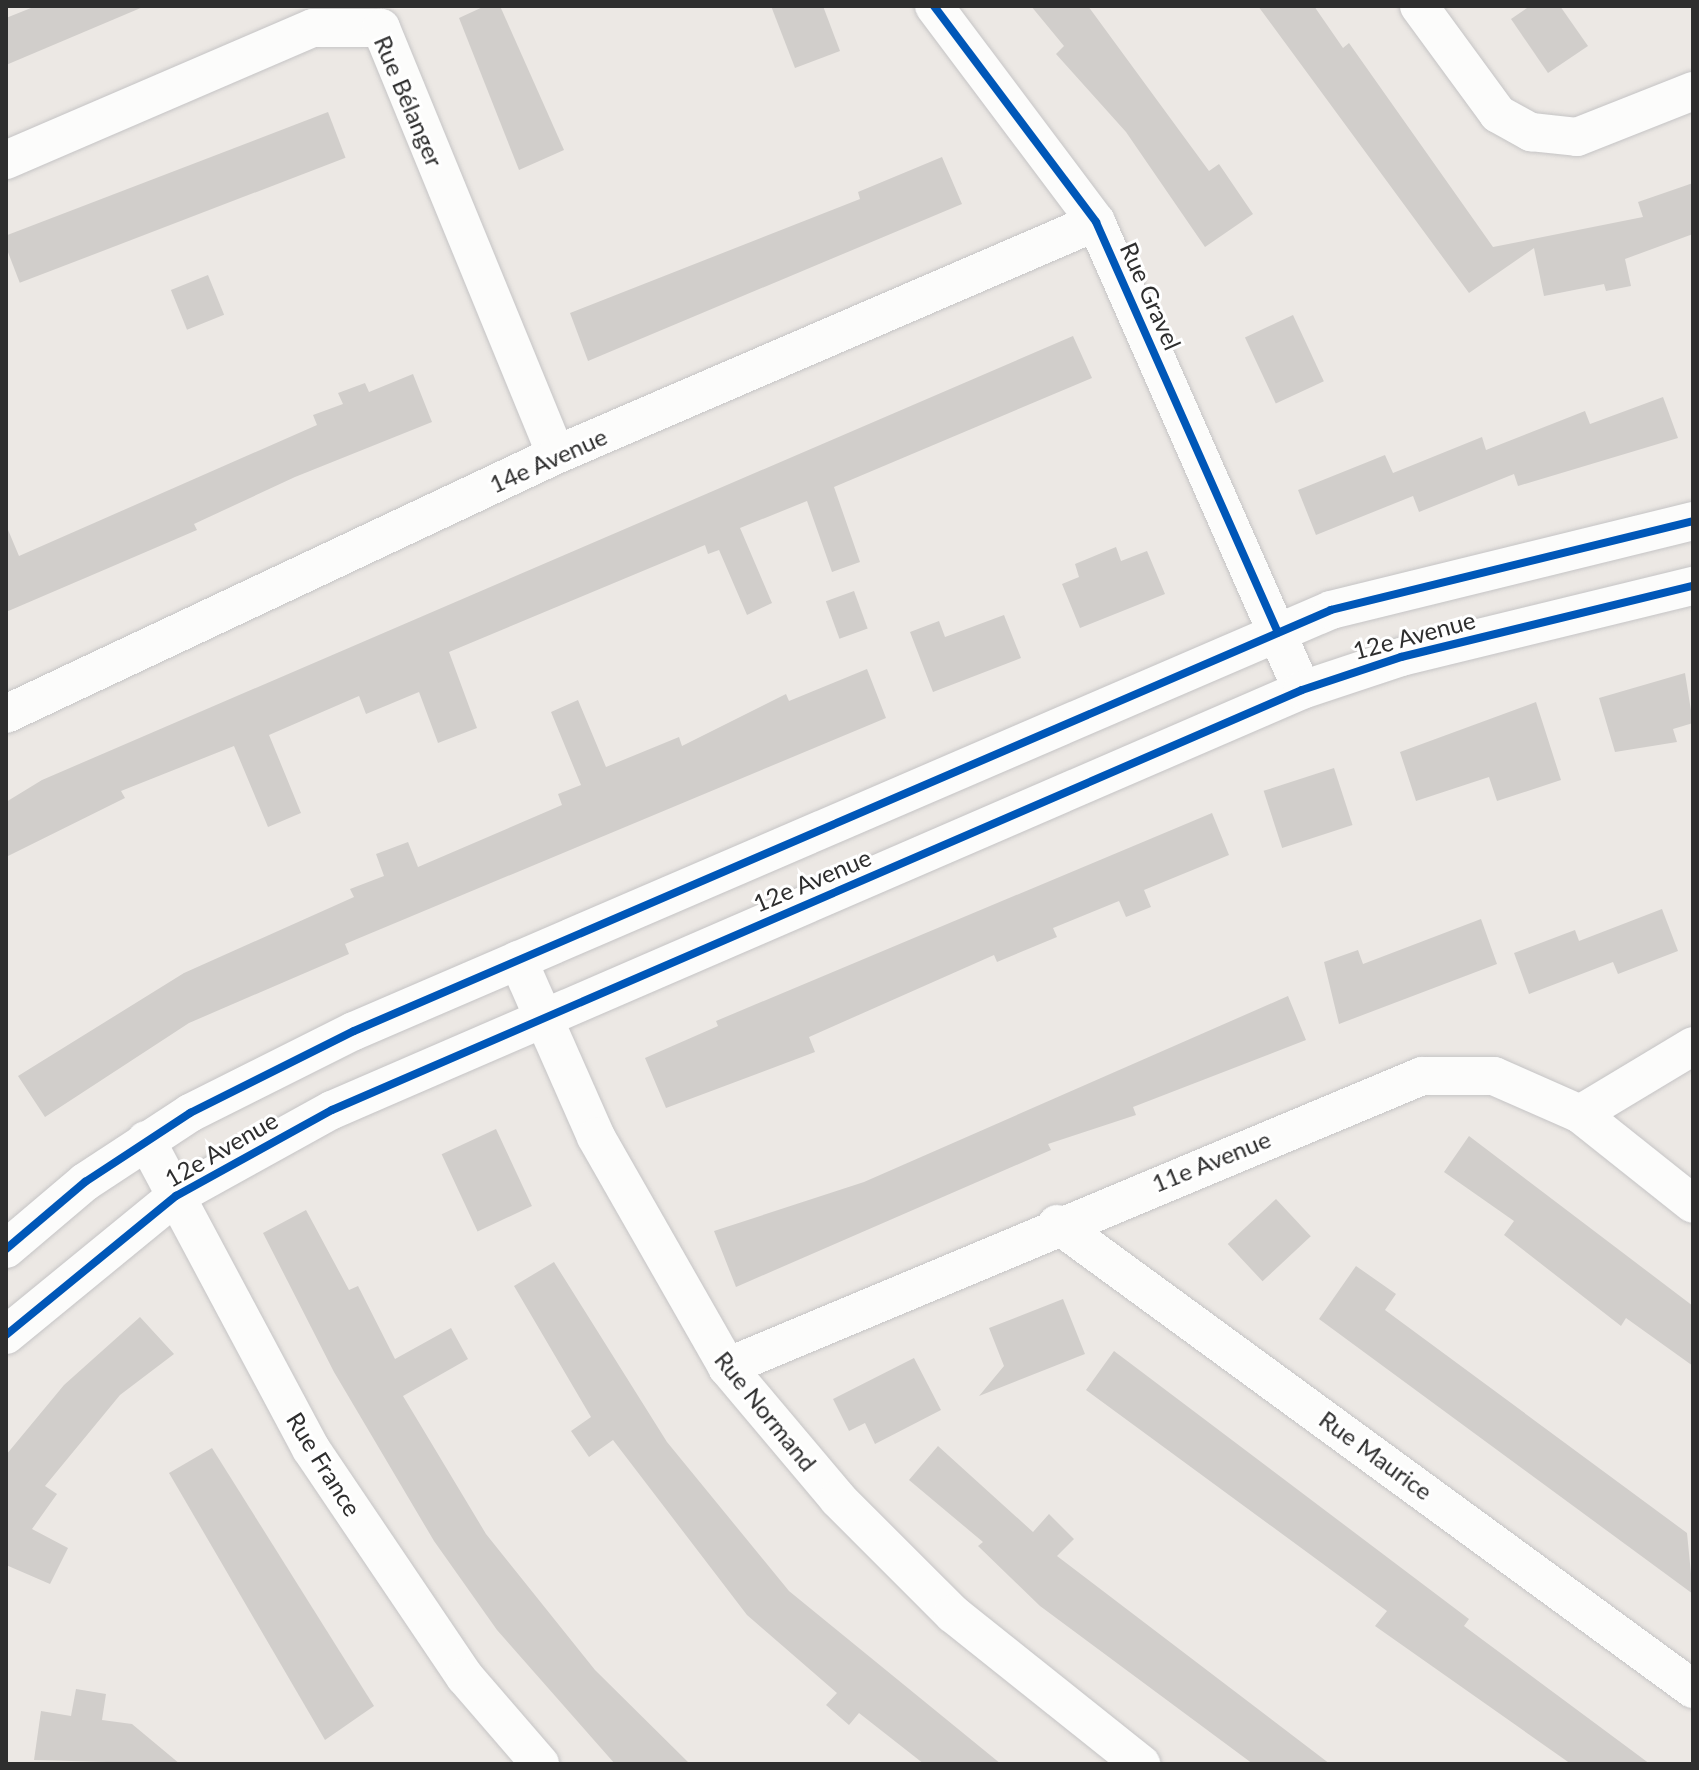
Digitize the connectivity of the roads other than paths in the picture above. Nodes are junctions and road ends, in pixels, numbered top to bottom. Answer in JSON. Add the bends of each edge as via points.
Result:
{"nodes":[{"id":1,"x":934,"y":6,"type":"edge"},
{"id":2,"x":1419,"y":6,"type":"edge"},
{"id":3,"x":1693,"y":91,"type":"edge"},
{"id":4,"x":6,"y":160,"type":"edge"},
{"id":5,"x":1096,"y":222,"type":"junction"},
{"id":6,"x":556,"y":455,"type":"junction"},
{"id":7,"x":1693,"y":521,"type":"edge"},
{"id":8,"x":1693,"y":586,"type":"edge"},
{"id":9,"x":1278,"y":633,"type":"junction"},
{"id":10,"x":1302,"y":690,"type":"junction"},
{"id":11,"x":6,"y":714,"type":"edge"},
{"id":12,"x":518,"y":960,"type":"junction"},
{"id":13,"x":541,"y":1018,"type":"junction"},
{"id":14,"x":1693,"y":1046,"type":"edge"},
{"id":15,"x":1580,"y":1114,"type":"junction"},
{"id":16,"x":146,"y":1140,"type":"junction"},
{"id":17,"x":176,"y":1196,"type":"junction"},
{"id":18,"x":1693,"y":1204,"type":"edge"},
{"id":19,"x":1057,"y":1224,"type":"junction"},
{"id":20,"x":6,"y":1249,"type":"edge"},
{"id":21,"x":6,"y":1335,"type":"edge"},
{"id":22,"x":727,"y":1367,"type":"junction"},
{"id":23,"x":1693,"y":1689,"type":"edge"},
{"id":24,"x":540,"y":1764,"type":"edge"},
{"id":25,"x":1141,"y":1764,"type":"edge"}],
"edges":[{"from":1,"to":5,"type":"street","name":"Rue Gravel"},
{"from":2,"to":3,"type":"street","via":[[1498,114],[1531,132],[1577,137]]},
{"from":4,"to":6,"type":"street","name":"Rue Bélanger","via":[[313,28],[381,28]]},
{"from":5,"to":6,"type":"street","name":"14e Avenue"},
{"from":5,"to":9,"type":"street","name":"Rue Gravel"},
{"from":6,"to":11,"type":"street","name":"14e Avenue"},
{"from":7,"to":9,"type":"street","name":"12e Avenue","via":[[1331,610]]},
{"from":8,"to":10,"type":"street","name":"12e Avenue","via":[[1401,657]]},
{"from":9,"to":10,"type":"street","name":"Rue Gravel"},
{"from":9,"to":12,"type":"street","name":"12e Avenue"},
{"from":10,"to":13,"type":"street","name":"12e Avenue"},
{"from":12,"to":13,"type":"street","name":"Rue Normand"},
{"from":12,"to":16,"type":"street","name":"12e Avenue","via":[[306,1051]]},
{"from":13,"to":17,"type":"street","name":"12e Avenue","via":[[332,1110]]},
{"from":13,"to":22,"type":"street","name":"Rue Normand","via":[[596,1137]]},
{"from":14,"to":15,"type":"street"},
{"from":15,"to":18,"type":"street","name":"11e Avenue"},
{"from":15,"to":19,"type":"street","name":"11e Avenue","via":[[1494,1076],[1422,1076]]},
{"from":16,"to":17,"type":"street","name":"Rue France"},
{"from":16,"to":20,"type":"street","name":"12e Avenue"},
{"from":17,"to":21,"type":"street","name":"12e Avenue"},
{"from":17,"to":24,"type":"street","name":"Rue France","via":[[311,1449],[465,1677]]},
{"from":19,"to":22,"type":"street","name":"11e Avenue"},
{"from":19,"to":23,"type":"street","name":"Rue Maurice"},
{"from":22,"to":25,"type":"street","name":"Rue Normand","via":[[838,1499],[953,1614]]}]}
